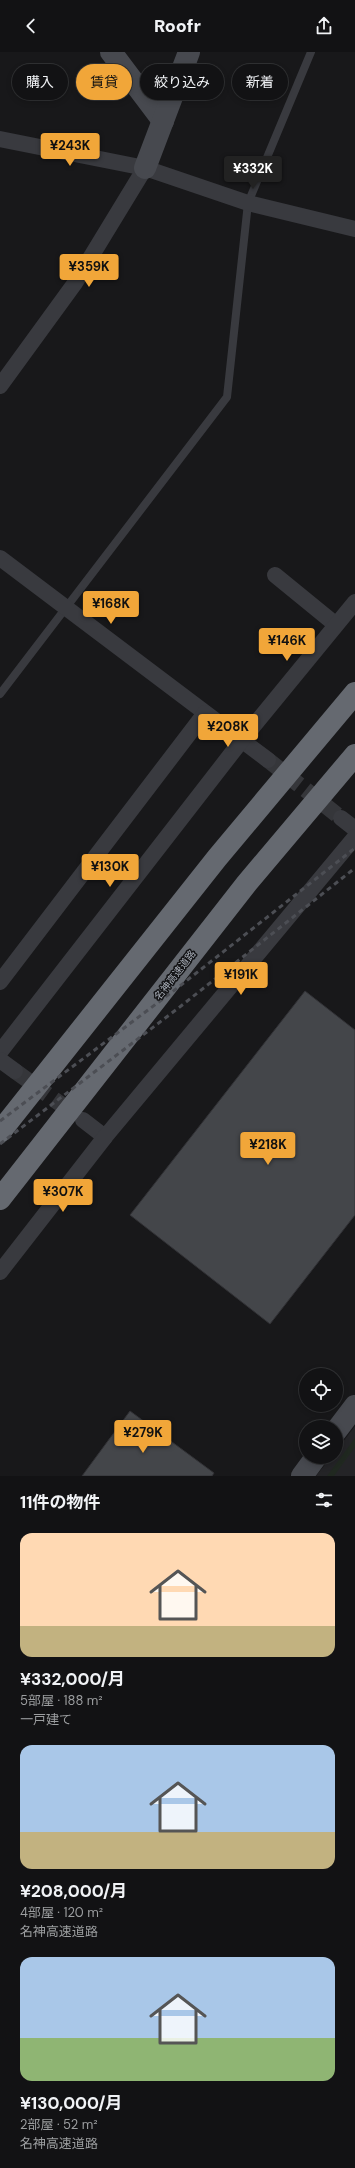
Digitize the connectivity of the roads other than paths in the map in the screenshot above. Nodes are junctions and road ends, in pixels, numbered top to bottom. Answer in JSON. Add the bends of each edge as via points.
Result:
{"nodes":[{"id":1,"x":111,"y":52,"type":"edge"},
{"id":2,"x":189,"y":52,"type":"edge"},
{"id":3,"x":311,"y":52,"type":"edge"},
{"id":4,"x":163,"y":121,"type":"junction"},
{"id":5,"x":0,"y":139,"type":"edge"},
{"id":6,"x":145,"y":168,"type":"junction"},
{"id":7,"x":248,"y":203,"type":"junction"},
{"id":8,"x":355,"y":229,"type":"edge"},
{"id":9,"x":0,"y":386,"type":"edge"},
{"id":10,"x":0,"y":558,"type":"edge"},
{"id":11,"x":275,"y":575,"type":"dead end"},
{"id":12,"x":355,"y":602,"type":"edge"},
{"id":13,"x":66,"y":608,"type":"junction"},
{"id":14,"x":335,"y":624,"type":"junction"},
{"id":15,"x":0,"y":694,"type":"edge"},
{"id":16,"x":355,"y":694,"type":"edge"},
{"id":17,"x":205,"y":713,"type":"junction"},
{"id":18,"x":242,"y":740,"type":"junction"},
{"id":19,"x":355,"y":755,"type":"edge"},
{"id":20,"x":268,"y":760,"type":"tunnel mouth"},
{"id":21,"x":341,"y":818,"type":"tunnel mouth"},
{"id":22,"x":355,"y":829,"type":"edge"},
{"id":23,"x":355,"y":837,"type":"edge"},
{"id":24,"x":0,"y":982,"type":"edge"},
{"id":25,"x":0,"y":1052,"type":"edge"},
{"id":26,"x":0,"y":1060,"type":"edge"},
{"id":27,"x":16,"y":1071,"type":"tunnel mouth"},
{"id":28,"x":82,"y":1120,"type":"tunnel mouth"},
{"id":29,"x":0,"y":1132,"type":"edge"},
{"id":30,"x":104,"y":1137,"type":"junction"},
{"id":31,"x":0,"y":1199,"type":"edge"},
{"id":32,"x":0,"y":1272,"type":"edge"},
{"id":33,"x":355,"y":1406,"type":"edge"},
{"id":34,"x":343,"y":1422,"type":"edge"},
{"id":35,"x":311,"y":1464,"type":"edge"},
{"id":36,"x":302,"y":1476,"type":"edge"}],
"edges":[{"from":1,"to":4,"type":"street"},
{"from":2,"to":4,"type":"street"},
{"from":3,"to":7,"type":"lane"},
{"from":4,"to":6,"type":"street"},
{"from":5,"to":6,"type":"street"},
{"from":6,"to":7,"type":"street"},
{"from":6,"to":9,"type":"street","via":[[75,284]]},
{"from":7,"to":8,"type":"street"},
{"from":7,"to":13,"type":"lane","via":[[227,398]]},
{"from":10,"to":13,"type":"street"},
{"from":11,"to":14,"type":"street"},
{"from":12,"to":14,"type":"street"},
{"from":13,"to":15,"type":"lane"},
{"from":13,"to":17,"type":"street"},
{"from":14,"to":18,"type":"street"},
{"from":16,"to":29,"type":"highway","via":[[217,858]]},
{"from":17,"to":18,"type":"street"},
{"from":17,"to":24,"type":"street"},
{"from":18,"to":20,"type":"street"},
{"from":18,"to":25,"type":"street"},
{"from":19,"to":31,"type":"highway","name":"名神高速道路","via":[[247,883]]},
{"from":21,"to":22,"type":"street"},
{"from":23,"to":30,"type":"street"},
{"from":26,"to":27,"type":"street"},
{"from":28,"to":30,"type":"street"},
{"from":30,"to":32,"type":"street"},
{"from":33,"to":34,"type":"street"},
{"from":35,"to":36,"type":"street"}]}
